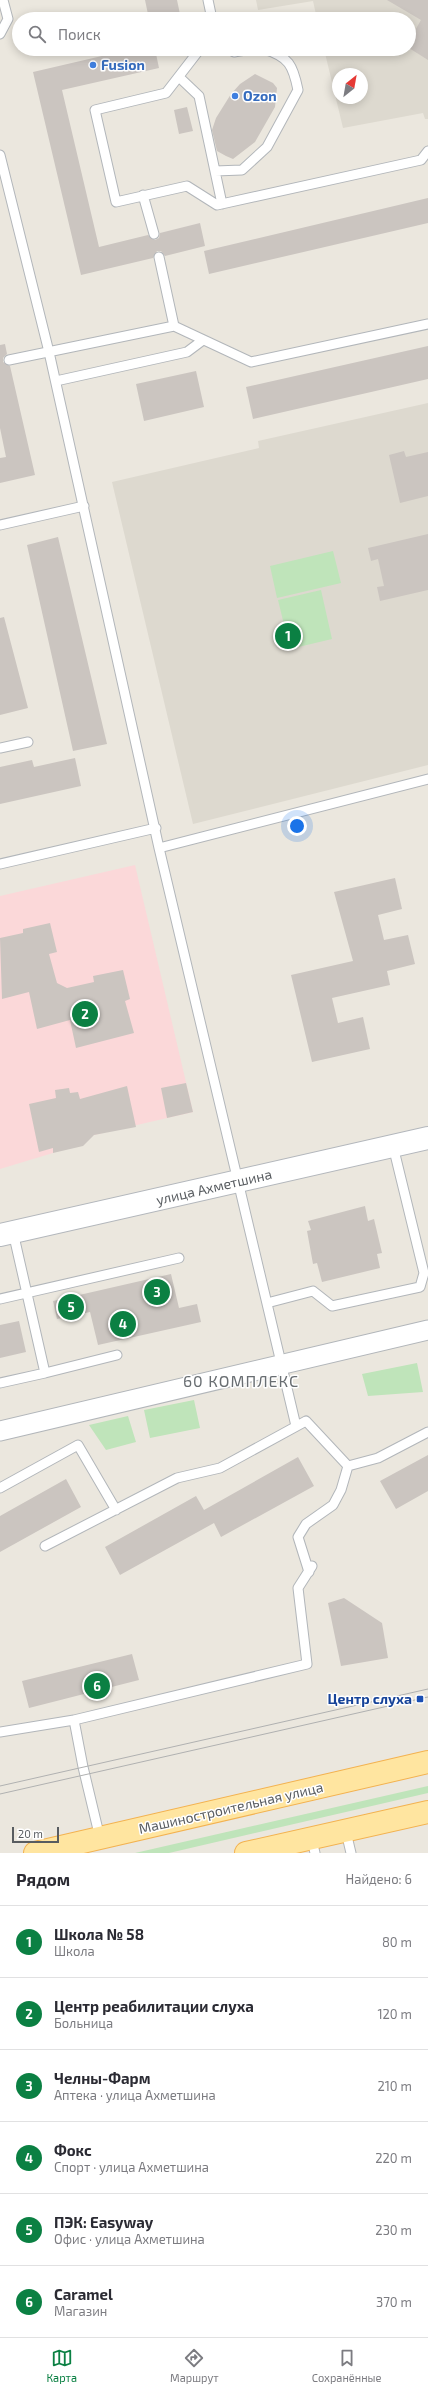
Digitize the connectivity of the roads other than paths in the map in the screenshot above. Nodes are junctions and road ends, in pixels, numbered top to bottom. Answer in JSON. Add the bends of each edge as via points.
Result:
{"nodes":[{"id":1,"x":3,"y":0,"type":"edge"},
{"id":2,"x":208,"y":0,"type":"edge"},
{"id":3,"x":211,"y":12,"type":"edge"},
{"id":4,"x":0,"y":34,"type":"edge"},
{"id":5,"x":195,"y":56,"type":"edge"},
{"id":6,"x":282,"y":56,"type":"edge"},
{"id":7,"x":179,"y":77,"type":"junction"},
{"id":8,"x":428,"y":151,"type":"edge"},
{"id":9,"x":0,"y":155,"type":"edge"},
{"id":10,"x":215,"y":171,"type":"junction"},
{"id":11,"x":142,"y":195,"type":"junction"},
{"id":12,"x":222,"y":204,"type":"junction"},
{"id":13,"x":154,"y":234,"type":"dead end"},
{"id":14,"x":159,"y":257,"type":"dead end"},
{"id":15,"x":428,"y":324,"type":"edge"},
{"id":16,"x":174,"y":326,"type":"junction"},
{"id":17,"x":204,"y":340,"type":"junction"},
{"id":18,"x":49,"y":352,"type":"junction"},
{"id":19,"x":9,"y":360,"type":"dead end"},
{"id":20,"x":56,"y":381,"type":"junction"},
{"id":21,"x":84,"y":506,"type":"junction"},
{"id":22,"x":0,"y":525,"type":"edge"},
{"id":23,"x":28,"y":742,"type":"dead end"},
{"id":24,"x":0,"y":748,"type":"edge"},
{"id":25,"x":428,"y":779,"type":"edge"},
{"id":26,"x":156,"y":828,"type":"junction"},
{"id":27,"x":159,"y":848,"type":"junction"},
{"id":28,"x":0,"y":864,"type":"edge"},
{"id":29,"x":428,"y":1138,"type":"edge"},
{"id":30,"x":393,"y":1146,"type":"junction"},
{"id":31,"x":239,"y":1181,"type":"junction"},
{"id":32,"x":7,"y":1234,"type":"edge"},
{"id":33,"x":179,"y":1258,"type":"dead end"},
{"id":34,"x":27,"y":1293,"type":"junction"},
{"id":35,"x":0,"y":1299,"type":"edge"},
{"id":36,"x":267,"y":1303,"type":"junction"},
{"id":37,"x":428,"y":1330,"type":"edge"},
{"id":38,"x":118,"y":1356,"type":"dead end"},
{"id":39,"x":282,"y":1365,"type":"junction"},
{"id":40,"x":45,"y":1373,"type":"junction"},
{"id":41,"x":0,"y":1383,"type":"edge"},
{"id":42,"x":296,"y":1426,"type":"junction"},
{"id":43,"x":0,"y":1431,"type":"edge"},
{"id":44,"x":428,"y":1432,"type":"edge"},
{"id":45,"x":348,"y":1466,"type":"junction"},
{"id":46,"x":0,"y":1488,"type":"edge"},
{"id":47,"x":116,"y":1510,"type":"junction"},
{"id":48,"x":45,"y":1546,"type":"dead end"},
{"id":49,"x":74,"y":1720,"type":"junction"},
{"id":50,"x":0,"y":1732,"type":"edge"},
{"id":51,"x":428,"y":1762,"type":"edge"},
{"id":52,"x":428,"y":1812,"type":"edge"},
{"id":53,"x":346,"y":1832,"type":"junction"},
{"id":54,"x":100,"y":1838,"type":"junction"},
{"id":55,"x":314,"y":1846,"type":"edge"},
{"id":56,"x":34,"y":1853,"type":"edge"},
{"id":57,"x":246,"y":1853,"type":"edge"},
{"id":58,"x":351,"y":1853,"type":"edge"}],
"edges":[{"from":1,"to":4,"type":"lane","via":[[8,19]]},
{"from":2,"to":3,"type":"lane"},
{"from":5,"to":7,"type":"lane"},
{"from":6,"to":10,"type":"lane","via":[[289,61],[298,90],[267,146],[242,170]]},
{"from":7,"to":10,"type":"lane","via":[[199,96]]},
{"from":7,"to":11,"type":"lane","via":[[166,93],[95,110],[116,202]]},
{"from":8,"to":12,"type":"lane","via":[[421,160]]},
{"from":9,"to":18,"type":"lane"},
{"from":10,"to":12,"type":"lane"},
{"from":11,"to":12,"type":"lane","via":[[187,186],[217,205]]},
{"from":11,"to":13,"type":"lane"},
{"from":14,"to":16,"type":"lane"},
{"from":15,"to":17,"type":"lane","via":[[251,362]]},
{"from":16,"to":17,"type":"lane"},
{"from":16,"to":18,"type":"lane"},
{"from":17,"to":20,"type":"lane","via":[[187,352]]},
{"from":18,"to":19,"type":"lane"},
{"from":18,"to":20,"type":"lane"},
{"from":20,"to":21,"type":"lane"},
{"from":21,"to":22,"type":"lane"},
{"from":21,"to":26,"type":"lane"},
{"from":23,"to":24,"type":"lane"},
{"from":25,"to":27,"type":"lane"},
{"from":26,"to":27,"type":"lane"},
{"from":26,"to":28,"type":"lane"},
{"from":27,"to":31,"type":"lane","via":[[226,1138]]},
{"from":29,"to":30,"type":"street","name":"улица Ахметшина"},
{"from":30,"to":31,"type":"street","name":"улица Ахметшина"},
{"from":30,"to":36,"type":"lane","via":[[424,1273],[420,1287],[332,1306],[313,1291]]},
{"from":31,"to":32,"type":"street","name":"улица Ахметшина"},
{"from":31,"to":36,"type":"lane"},
{"from":32,"to":34,"type":"lane"},
{"from":33,"to":34,"type":"lane"},
{"from":34,"to":35,"type":"lane"},
{"from":34,"to":40,"type":"lane"},
{"from":36,"to":39,"type":"lane"},
{"from":37,"to":39,"type":"street"},
{"from":38,"to":40,"type":"lane"},
{"from":39,"to":42,"type":"lane"},
{"from":39,"to":43,"type":"street"},
{"from":40,"to":41,"type":"lane"},
{"from":42,"to":45,"type":"lane","via":[[306,1421]]},
{"from":42,"to":47,"type":"lane","via":[[220,1468],[177,1478]]},
{"from":44,"to":45,"type":"lane","via":[[378,1458]]},
{"from":45,"to":49,"type":"lane","via":[[341,1490],[333,1504],[306,1524],[298,1537],[310,1569],[298,1588],[307,1664]]},
{"from":46,"to":47,"type":"lane","via":[[78,1445]]},
{"from":47,"to":48,"type":"lane"},
{"from":49,"to":50,"type":"lane"},
{"from":49,"to":54,"type":"lane"},
{"from":51,"to":54,"type":"main road","name":"Машиностроительная улица"},
{"from":52,"to":53,"type":"main road"},
{"from":53,"to":55,"type":"main road"},
{"from":53,"to":58,"type":"lane"},
{"from":54,"to":56,"type":"main road","name":"Машиностроительная улица"},
{"from":55,"to":57,"type":"main road"}]}
